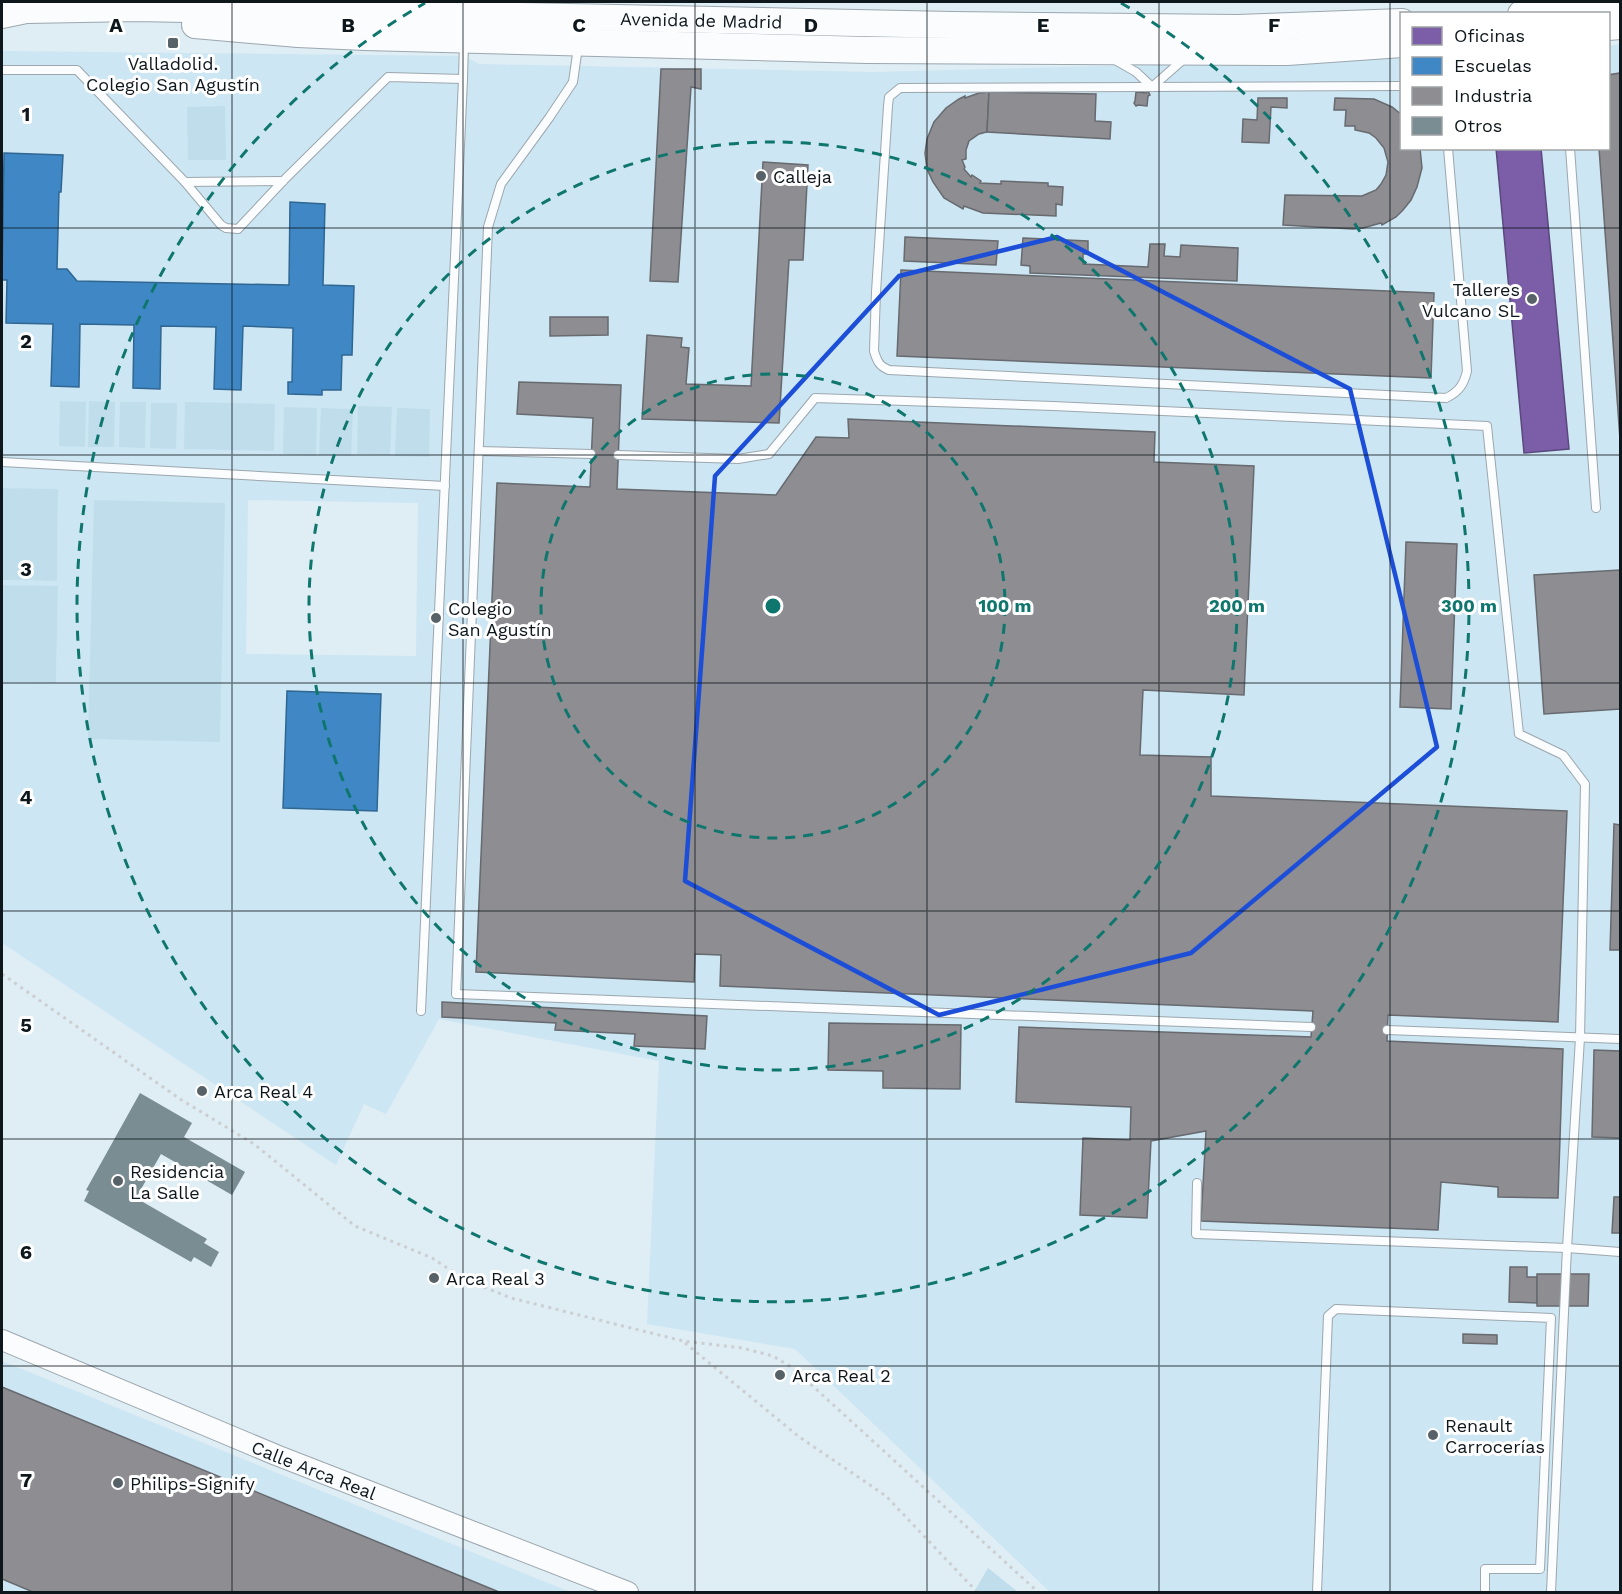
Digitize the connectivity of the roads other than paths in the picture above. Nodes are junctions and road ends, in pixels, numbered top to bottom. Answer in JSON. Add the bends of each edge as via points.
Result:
{"nodes":[{"id":1,"x":1620,"y":5,"type":"edge"},
{"id":2,"x":138,"y":8,"type":"junction"},
{"id":3,"x":1543,"y":12,"type":"edge"},
{"id":4,"x":2,"y":15,"type":"edge"},
{"id":5,"x":1400,"y":22,"type":"edge"},
{"id":6,"x":464,"y":40,"type":"junction"},
{"id":7,"x":578,"y":43,"type":"junction"},
{"id":8,"x":1400,"y":44,"type":"edge"},
{"id":9,"x":1101,"y":51,"type":"junction"},
{"id":10,"x":1198,"y":52,"type":"junction"},
{"id":11,"x":2,"y":70,"type":"edge"},
{"id":12,"x":464,"y":79,"type":"junction"},
{"id":13,"x":1400,"y":86,"type":"edge"},
{"id":14,"x":1152,"y":87,"type":"junction"},
{"id":15,"x":1448,"y":150,"type":"edge"},
{"id":16,"x":1570,"y":150,"type":"edge"},
{"id":17,"x":283,"y":181,"type":"junction"},
{"id":18,"x":185,"y":182,"type":"junction"},
{"id":19,"x":479,"y":451,"type":"junction"},
{"id":20,"x":591,"y":454,"type":"dead end"},
{"id":21,"x":618,"y":455,"type":"dead end"},
{"id":22,"x":2,"y":462,"type":"edge"},
{"id":23,"x":445,"y":486,"type":"junction"},
{"id":24,"x":1596,"y":508,"type":"dead end"},
{"id":25,"x":421,"y":1011,"type":"dead end"},
{"id":26,"x":1311,"y":1027,"type":"dead end"},
{"id":27,"x":1387,"y":1030,"type":"dead end"},
{"id":28,"x":1580,"y":1038,"type":"junction"},
{"id":29,"x":1620,"y":1040,"type":"edge"},
{"id":30,"x":1197,"y":1184,"type":"dead end"},
{"id":31,"x":1568,"y":1248,"type":"junction"},
{"id":32,"x":1620,"y":1252,"type":"edge"},
{"id":33,"x":2,"y":1340,"type":"edge"},
{"id":34,"x":628,"y":1593,"type":"edge"},
{"id":35,"x":1317,"y":1593,"type":"edge"},
{"id":36,"x":1485,"y":1593,"type":"edge"},
{"id":37,"x":1551,"y":1593,"type":"edge"}],
"edges":[{"from":1,"to":3,"type":"highway"},
{"from":2,"to":4,"type":"highway","name":"Avenida de Madrid","via":[[26,10]]},
{"from":2,"to":5,"type":"highway","name":"Avenida de Madrid","via":[[952,25],[1237,28]]},
{"from":2,"to":6,"type":"highway","via":[[171,22],[298,34]]},
{"from":6,"to":7,"type":"highway"},
{"from":6,"to":12,"type":"lane"},
{"from":7,"to":9,"type":"highway"},
{"from":7,"to":19,"type":"lane","via":[[573,82],[501,184],[488,227]]},
{"from":8,"to":10,"type":"highway","via":[[1287,52]]},
{"from":9,"to":10,"type":"highway"},
{"from":9,"to":14,"type":"lane","via":[[1136,72]]},
{"from":10,"to":14,"type":"lane","via":[[1182,60]]},
{"from":11,"to":18,"type":"lane","via":[[77,70]]},
{"from":12,"to":17,"type":"lane","via":[[388,77]]},
{"from":12,"to":23,"type":"lane"},
{"from":13,"to":14,"type":"lane"},
{"from":14,"to":15,"type":"lane","via":[[911,87],[895,91],[888,106],[876,292],[874,351],[881,367],[1446,398],[1460,389],[1467,371]]},
{"from":16,"to":24,"type":"lane"},
{"from":17,"to":18,"type":"lane"},
{"from":17,"to":18,"type":"lane","via":[[242,225],[231,229],[221,225]]},
{"from":19,"to":20,"type":"lane"},
{"from":19,"to":26,"type":"lane","via":[[456,994]]},
{"from":21,"to":28,"type":"lane","via":[[738,459],[769,454],[815,398],[1487,426],[1519,734],[1563,755],[1585,784]]},
{"from":22,"to":23,"type":"lane"},
{"from":23,"to":25,"type":"lane"},
{"from":27,"to":28,"type":"lane"},
{"from":28,"to":29,"type":"lane"},
{"from":28,"to":31,"type":"lane"},
{"from":30,"to":31,"type":"lane","via":[[1196,1234]]},
{"from":31,"to":32,"type":"lane"},
{"from":31,"to":37,"type":"lane"},
{"from":33,"to":34,"type":"street","name":"Calle Arca Real","via":[[276,1455]]},
{"from":35,"to":36,"type":"lane","via":[[1328,1316],[1336,1309],[1551,1318],[1540,1569],[1485,1569]]}]}
